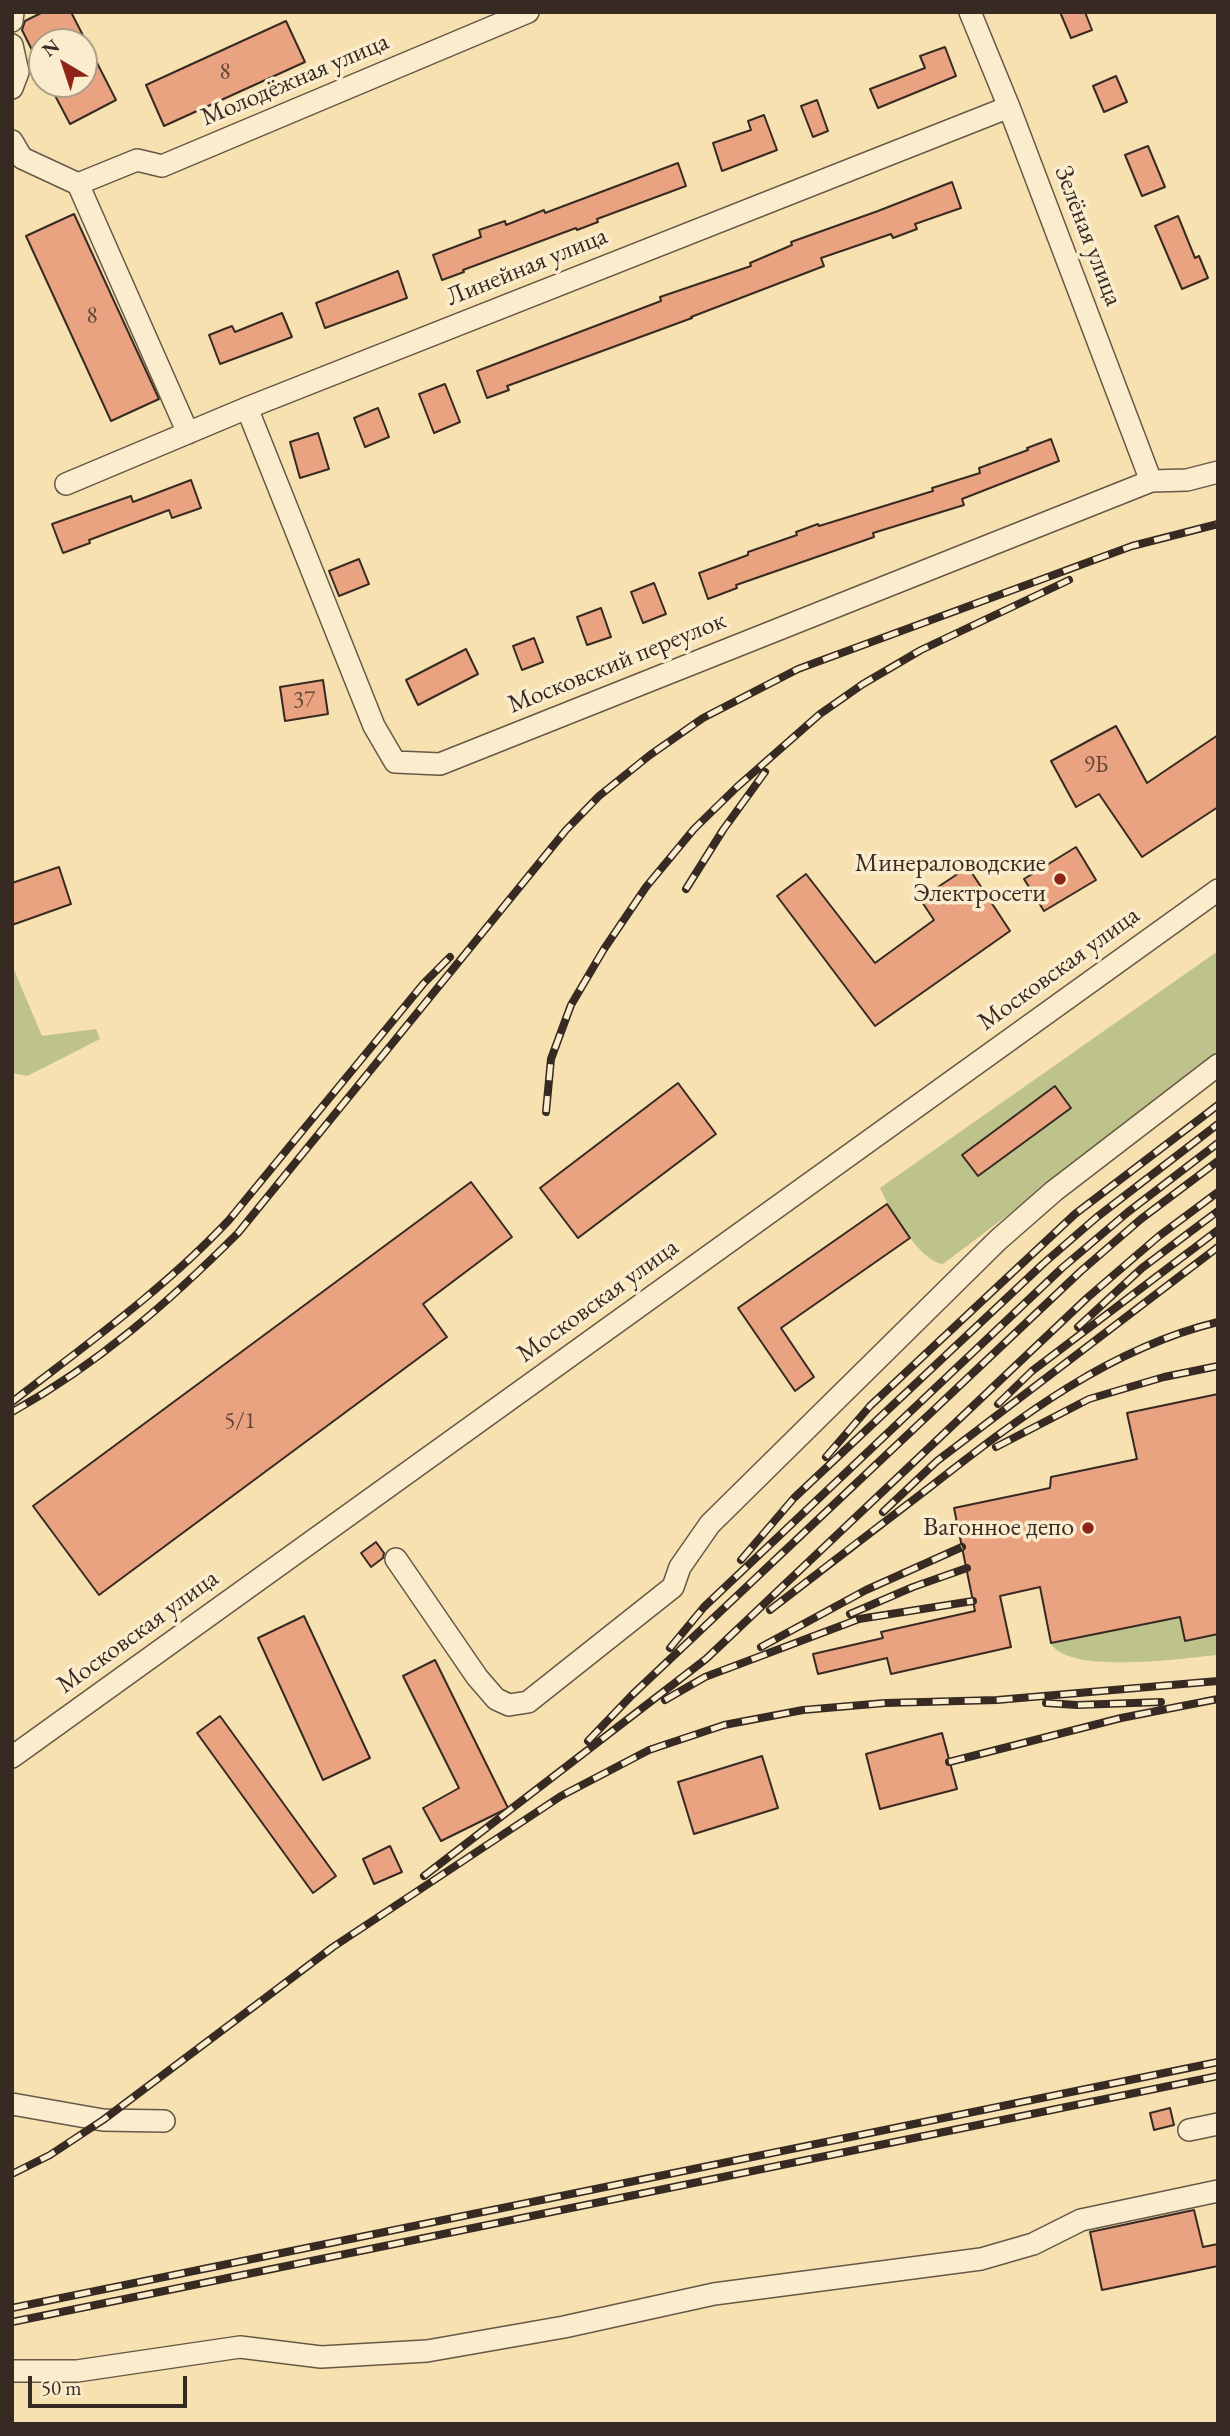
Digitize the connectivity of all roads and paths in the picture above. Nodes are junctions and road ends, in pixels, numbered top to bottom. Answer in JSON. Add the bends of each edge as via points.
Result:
{"nodes":[{"id":1,"x":13,"y":12,"type":"edge"},
{"id":2,"x":528,"y":12,"type":"edge"},
{"id":3,"x":970,"y":12,"type":"edge"},
{"id":4,"x":12,"y":21,"type":"edge"},
{"id":5,"x":12,"y":45,"type":"edge"},
{"id":6,"x":12,"y":89,"type":"edge"},
{"id":7,"x":1009,"y":107,"type":"junction"},
{"id":8,"x":12,"y":141,"type":"edge"},
{"id":9,"x":78,"y":184,"type":"junction"},
{"id":10,"x":247,"y":408,"type":"junction"},
{"id":11,"x":188,"y":433,"type":"junction"},
{"id":12,"x":1218,"y":472,"type":"edge"},
{"id":13,"x":1151,"y":481,"type":"junction"},
{"id":14,"x":66,"y":484,"type":"dead end"},
{"id":15,"x":1218,"y":890,"type":"edge"},
{"id":16,"x":1218,"y":1065,"type":"edge"},
{"id":17,"x":396,"y":1559,"type":"dead end"},
{"id":18,"x":12,"y":1757,"type":"edge"},
{"id":19,"x":12,"y":2104,"type":"edge"},
{"id":20,"x":164,"y":2121,"type":"dead end"},
{"id":21,"x":1218,"y":2124,"type":"edge"},
{"id":22,"x":1189,"y":2130,"type":"dead end"},
{"id":23,"x":1218,"y":2191,"type":"edge"},
{"id":24,"x":12,"y":2371,"type":"edge"}],
"edges":[{"from":1,"to":4,"type":"street"},
{"from":2,"to":9,"type":"street","name":"Молодёжная улица","via":[[162,166],[137,160]]},
{"from":3,"to":7,"type":"street","name":"Зелёная улица"},
{"from":5,"to":6,"type":"street","via":[[18,72]]},
{"from":7,"to":10,"type":"street","name":"Линейная улица"},
{"from":7,"to":13,"type":"street","name":"Зелёная улица"},
{"from":8,"to":9,"type":"street","via":[[22,158]]},
{"from":9,"to":11,"type":"street"},
{"from":10,"to":11,"type":"street","name":"Линейная улица"},
{"from":10,"to":13,"type":"street","name":"Московский переулок","via":[[374,726],[395,762],[440,764]]},
{"from":11,"to":14,"type":"street","name":"Линейная улица"},
{"from":12,"to":13,"type":"street","name":"Московский переулок","via":[[1187,480]]},
{"from":15,"to":18,"type":"street","name":"Московская улица"},
{"from":16,"to":17,"type":"street","via":[[998,1240],[710,1524],[680,1567],[673,1587],[528,1702],[509,1705],[496,1699]]},
{"from":19,"to":20,"type":"street","via":[[103,2120]]},
{"from":21,"to":22,"type":"street"},
{"from":23,"to":24,"type":"street","via":[[1081,2220],[1033,2244],[981,2259],[715,2294],[564,2328],[427,2351],[321,2357],[240,2347],[77,2371]]}]}
